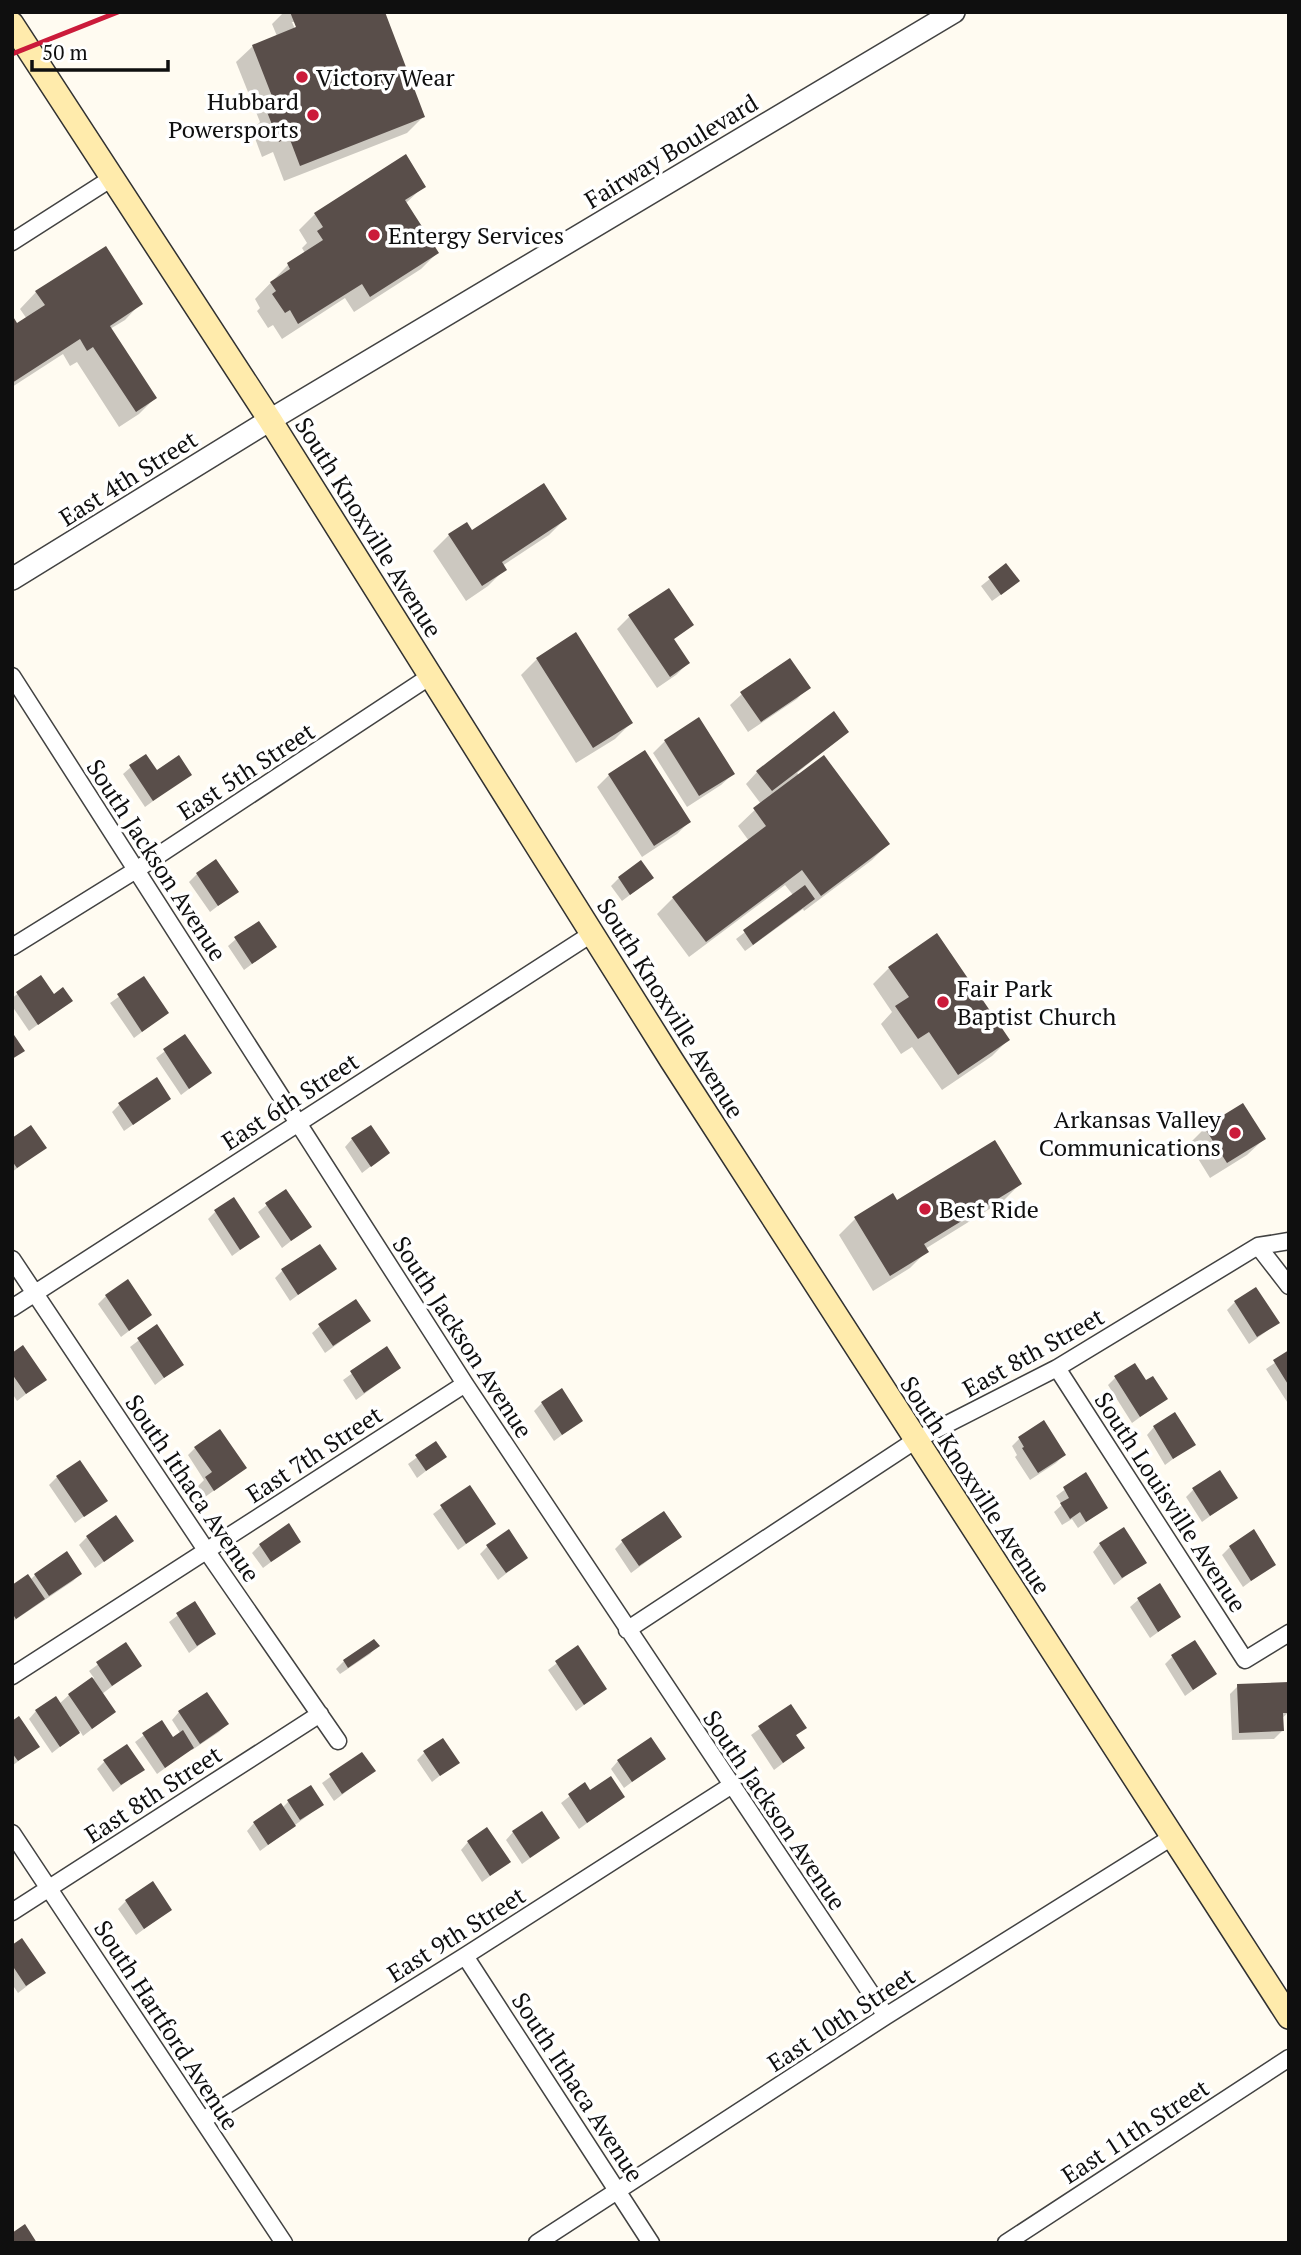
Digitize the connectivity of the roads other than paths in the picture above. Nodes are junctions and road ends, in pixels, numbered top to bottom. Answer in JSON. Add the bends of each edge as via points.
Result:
{"nodes":[{"id":1,"x":954,"y":12,"type":"edge"},
{"id":2,"x":12,"y":24,"type":"edge"},
{"id":3,"x":111,"y":178,"type":"junction"},
{"id":4,"x":12,"y":242,"type":"edge"},
{"id":5,"x":270,"y":421,"type":"junction"},
{"id":6,"x":12,"y":579,"type":"edge"},
{"id":7,"x":12,"y":676,"type":"edge"},
{"id":8,"x":432,"y":676,"type":"junction"},
{"id":9,"x":136,"y":870,"type":"junction"},
{"id":10,"x":593,"y":933,"type":"junction"},
{"id":11,"x":12,"y":947,"type":"edge"},
{"id":12,"x":298,"y":1123,"type":"junction"},
{"id":13,"x":1289,"y":1241,"type":"edge"},
{"id":14,"x":1258,"y":1246,"type":"junction"},
{"id":15,"x":12,"y":1259,"type":"edge"},
{"id":16,"x":1289,"y":1286,"type":"edge"},
{"id":17,"x":35,"y":1293,"type":"junction"},
{"id":18,"x":12,"y":1308,"type":"edge"},
{"id":19,"x":1058,"y":1368,"type":"junction"},
{"id":20,"x":465,"y":1384,"type":"junction"},
{"id":21,"x":916,"y":1440,"type":"junction"},
{"id":22,"x":206,"y":1550,"type":"junction"},
{"id":23,"x":627,"y":1630,"type":"junction"},
{"id":24,"x":1289,"y":1633,"type":"edge"},
{"id":25,"x":12,"y":1676,"type":"edge"},
{"id":26,"x":320,"y":1714,"type":"junction"},
{"id":27,"x":338,"y":1741,"type":"dead end"},
{"id":28,"x":732,"y":1785,"type":"junction"},
{"id":29,"x":12,"y":1833,"type":"edge"},
{"id":30,"x":1172,"y":1837,"type":"junction"},
{"id":31,"x":49,"y":1888,"type":"junction"},
{"id":32,"x":12,"y":1912,"type":"edge"},
{"id":33,"x":465,"y":1956,"type":"junction"},
{"id":34,"x":886,"y":2016,"type":"junction"},
{"id":35,"x":1289,"y":2017,"type":"edge"},
{"id":36,"x":1289,"y":2058,"type":"edge"},
{"id":37,"x":202,"y":2120,"type":"junction"},
{"id":38,"x":618,"y":2190,"type":"junction"},
{"id":39,"x":284,"y":2243,"type":"edge"},
{"id":40,"x":537,"y":2243,"type":"edge"},
{"id":41,"x":651,"y":2243,"type":"edge"},
{"id":42,"x":1006,"y":2243,"type":"edge"}],
"edges":[{"from":1,"to":5,"type":"street","name":"Fairway Boulevard"},
{"from":2,"to":3,"type":"main road","name":"South Knoxville Avenue"},
{"from":3,"to":4,"type":"street"},
{"from":3,"to":5,"type":"main road","name":"South Knoxville Avenue"},
{"from":5,"to":6,"type":"street","name":"East 4th Street"},
{"from":5,"to":8,"type":"main road","name":"South Knoxville Avenue"},
{"from":7,"to":9,"type":"street","name":"South Jackson Avenue"},
{"from":8,"to":9,"type":"street","name":"East 5th Street"},
{"from":8,"to":10,"type":"main road","name":"South Knoxville Avenue"},
{"from":9,"to":11,"type":"street","name":"East 5th Street"},
{"from":9,"to":12,"type":"street","name":"South Jackson Avenue"},
{"from":10,"to":12,"type":"street","name":"East 6th Street"},
{"from":10,"to":21,"type":"main road","name":"South Knoxville Avenue"},
{"from":12,"to":17,"type":"street","name":"East 6th Street"},
{"from":12,"to":20,"type":"street","name":"South Jackson Avenue"},
{"from":13,"to":14,"type":"street","name":"East 8th Street"},
{"from":14,"to":16,"type":"street"},
{"from":14,"to":19,"type":"street","name":"East 8th Street"},
{"from":15,"to":17,"type":"street","name":"South Ithaca Avenue"},
{"from":17,"to":18,"type":"street","name":"East 6th Street"},
{"from":17,"to":22,"type":"street","name":"South Ithaca Avenue"},
{"from":19,"to":21,"type":"street","name":"East 8th Street"},
{"from":19,"to":24,"type":"street","name":"South Louisville Avenue","via":[[1245,1660]]},
{"from":20,"to":22,"type":"street","name":"East 7th Street"},
{"from":20,"to":23,"type":"street","name":"South Jackson Avenue"},
{"from":21,"to":23,"type":"street","name":"East 8th Street"},
{"from":21,"to":30,"type":"main road","name":"South Knoxville Avenue"},
{"from":22,"to":25,"type":"street","name":"East 7th Street"},
{"from":22,"to":26,"type":"street","name":"South Ithaca Avenue"},
{"from":23,"to":28,"type":"street","name":"South Jackson Avenue"},
{"from":26,"to":27,"type":"street","name":"South Ithaca Avenue"},
{"from":26,"to":31,"type":"street","name":"East 8th Street"},
{"from":28,"to":33,"type":"street","name":"East 9th Street"},
{"from":28,"to":34,"type":"street","name":"South Jackson Avenue"},
{"from":29,"to":31,"type":"street","name":"South Hartford Avenue"},
{"from":30,"to":34,"type":"street","name":"East 10th Street"},
{"from":30,"to":35,"type":"main road","name":"South Knoxville Avenue"},
{"from":31,"to":32,"type":"street","name":"East 8th Street"},
{"from":31,"to":37,"type":"street","name":"South Hartford Avenue"},
{"from":33,"to":37,"type":"street","name":"East 9th Street"},
{"from":33,"to":38,"type":"street","name":"South Ithaca Avenue"},
{"from":34,"to":38,"type":"street","name":"East 10th Street"},
{"from":36,"to":42,"type":"street","name":"East 11th Street"},
{"from":37,"to":39,"type":"street","name":"South Hartford Avenue"},
{"from":38,"to":40,"type":"street","name":"East 10th Street"},
{"from":38,"to":41,"type":"street","name":"South Ithaca Avenue"}]}
